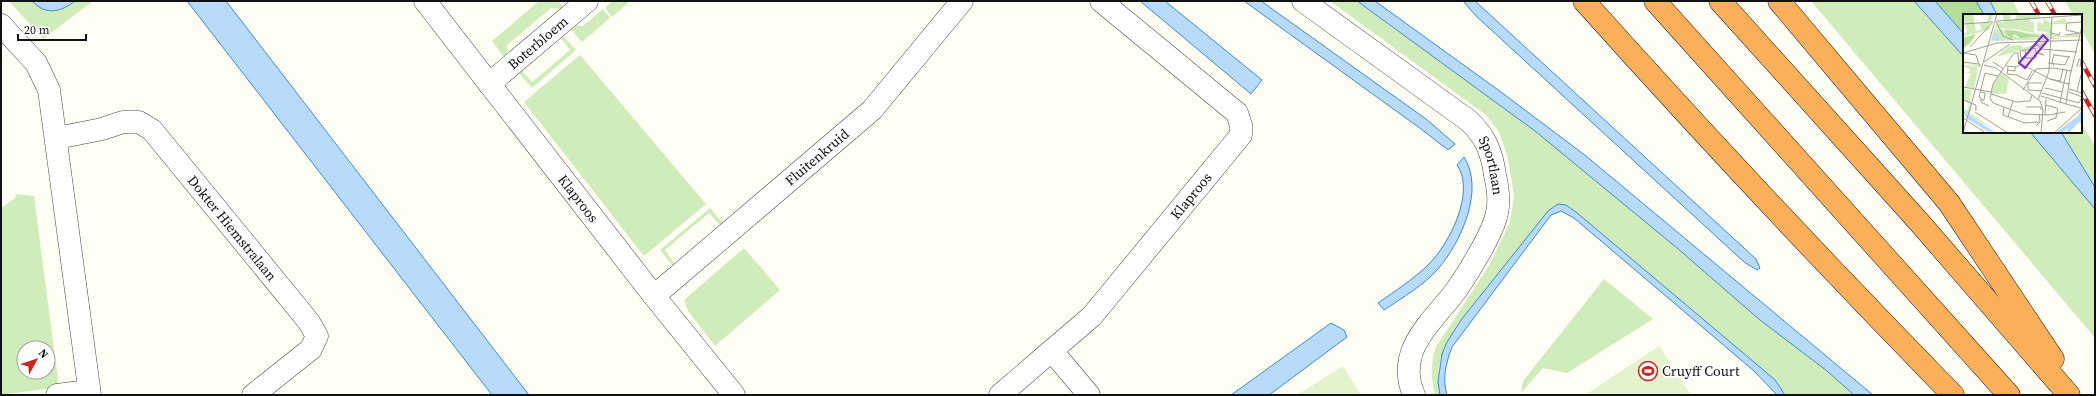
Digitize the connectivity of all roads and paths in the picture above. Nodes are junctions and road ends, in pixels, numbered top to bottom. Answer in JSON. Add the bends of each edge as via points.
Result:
{"nodes":[{"id":1,"x":425,"y":1,"type":"edge"},
{"id":2,"x":587,"y":1,"type":"edge"},
{"id":3,"x":962,"y":1,"type":"edge"},
{"id":4,"x":1101,"y":1,"type":"edge"},
{"id":5,"x":1303,"y":1,"type":"edge"},
{"id":6,"x":1584,"y":1,"type":"edge"},
{"id":7,"x":1655,"y":1,"type":"edge"},
{"id":8,"x":1720,"y":1,"type":"edge"},
{"id":9,"x":1779,"y":1,"type":"edge"},
{"id":10,"x":1,"y":25,"type":"edge"},
{"id":11,"x":490,"y":84,"type":"junction"},
{"id":12,"x":57,"y":138,"type":"junction"},
{"id":13,"x":654,"y":296,"type":"junction"},
{"id":14,"x":1052,"y":351,"type":"junction"},
{"id":15,"x":90,"y":393,"type":"edge"},
{"id":16,"x":58,"y":395,"type":"edge"},
{"id":17,"x":253,"y":395,"type":"edge"},
{"id":18,"x":734,"y":395,"type":"edge"},
{"id":19,"x":1000,"y":395,"type":"edge"},
{"id":20,"x":1090,"y":395,"type":"edge"},
{"id":21,"x":1414,"y":395,"type":"edge"},
{"id":22,"x":1953,"y":395,"type":"edge"},
{"id":23,"x":2009,"y":395,"type":"edge"},
{"id":24,"x":2069,"y":395,"type":"edge"},
{"id":25,"x":2077,"y":395,"type":"edge"}],
"edges":[{"from":1,"to":11,"type":"street","name":"Klaproos"},
{"from":2,"to":11,"type":"street","name":"Boterbloem"},
{"from":3,"to":13,"type":"street","name":"Fluitenkruid","via":[[872,110]]},
{"from":4,"to":14,"type":"street","name":"Klaproos","via":[[1237,114],[1241,135],[1092,316]]},
{"from":5,"to":21,"type":"street","name":"Sportlaan","via":[[1469,122],[1485,140],[1492,157],[1498,192],[1496,217],[1477,257],[1413,348],[1407,374]]},
{"from":6,"to":22,"type":"highway","via":[[1840,280]]},
{"from":7,"to":23,"type":"highway"},
{"from":8,"to":24,"type":"highway","via":[[1919,222]]},
{"from":9,"to":25,"type":"highway","via":[[1949,203]]},
{"from":10,"to":12,"type":"street","via":[[30,55],[41,71],[49,90]]},
{"from":11,"to":13,"type":"street","name":"Klaproos"},
{"from":12,"to":15,"type":"street"},
{"from":12,"to":17,"type":"street","name":"Dokter Hiemstralaan","via":[[123,122],[139,122],[152,130],[309,322],[317,336],[310,350]]},
{"from":13,"to":18,"type":"street","name":"Klaproos"},
{"from":14,"to":19,"type":"street","name":"Klaproos"},
{"from":14,"to":20,"type":"street"},
{"from":15,"to":16,"type":"street"}]}
